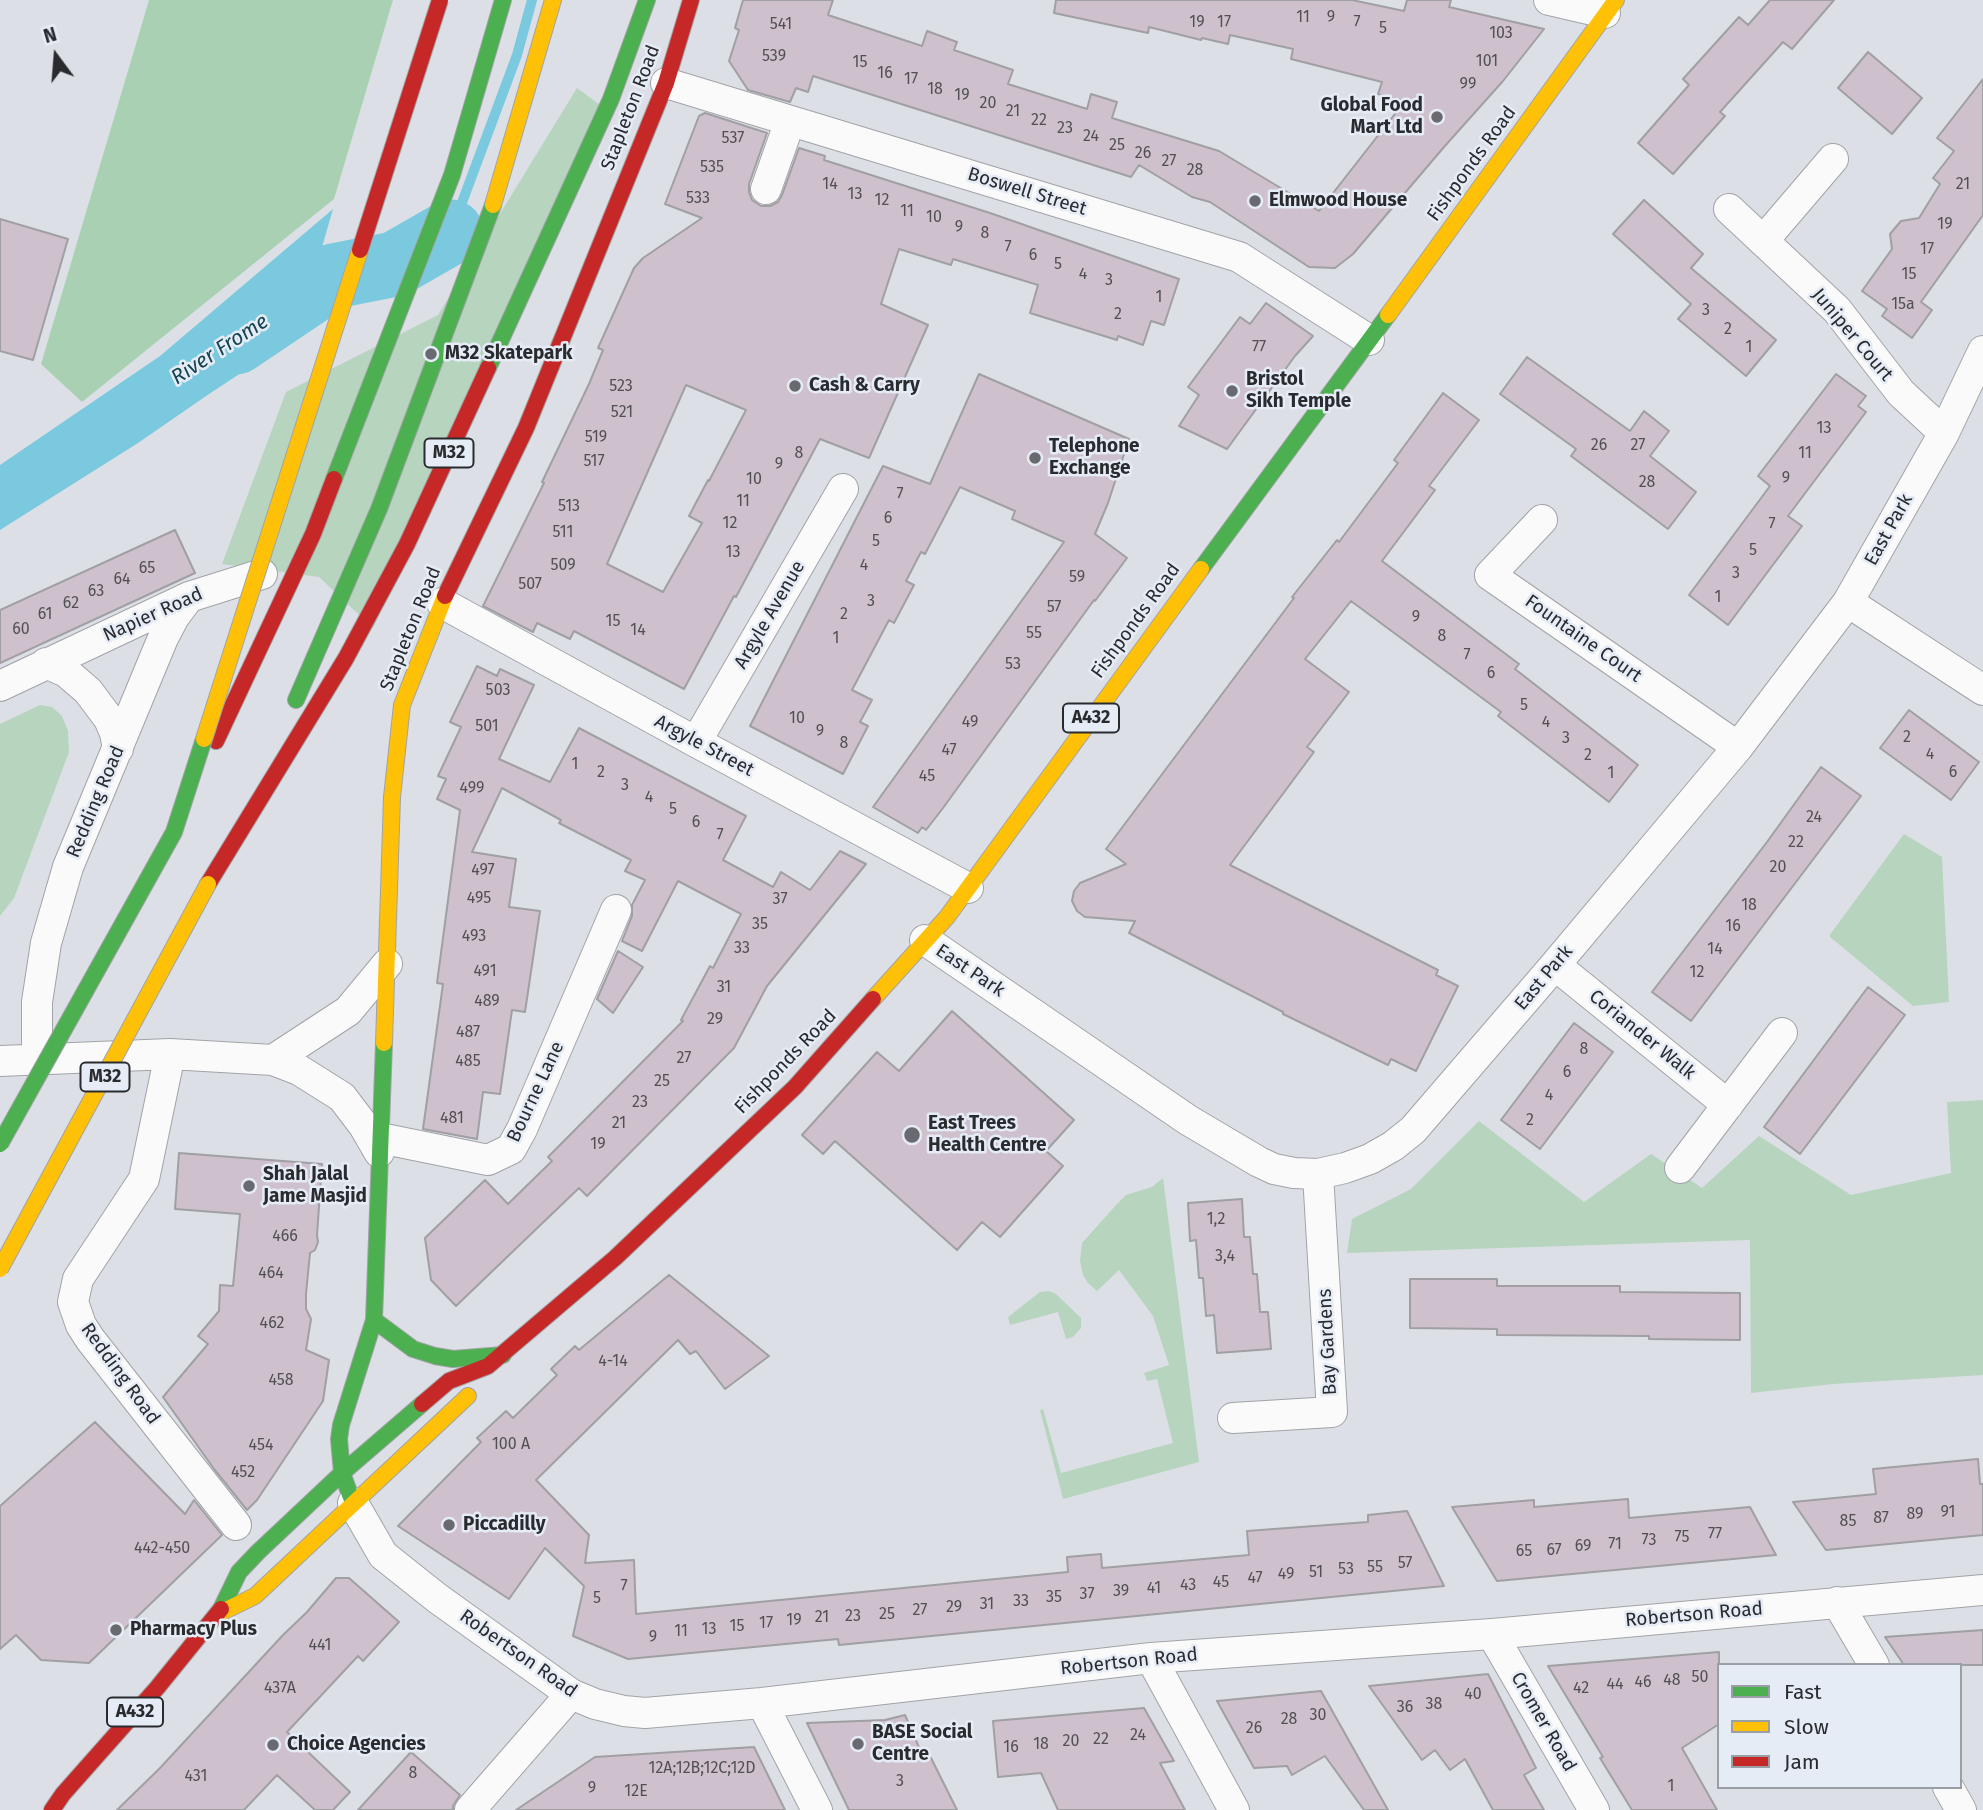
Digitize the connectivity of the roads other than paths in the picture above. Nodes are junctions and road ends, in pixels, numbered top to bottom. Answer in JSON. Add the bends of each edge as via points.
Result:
{"nodes":[{"id":1,"x":440,"y":0,"type":"edge"},
{"id":2,"x":503,"y":0,"type":"edge"},
{"id":3,"x":553,"y":0,"type":"edge"},
{"id":4,"x":646,"y":0,"type":"edge"},
{"id":5,"x":691,"y":0,"type":"edge"},
{"id":6,"x":1549,"y":0,"type":"edge"},
{"id":7,"x":1610,"y":7,"type":"edge"},
{"id":8,"x":666,"y":83,"type":"junction"},
{"id":9,"x":789,"y":121,"type":"junction"},
{"id":10,"x":1833,"y":159,"type":"dead end"},
{"id":11,"x":766,"y":189,"type":"dead end"},
{"id":12,"x":1729,"y":209,"type":"dead end"},
{"id":13,"x":1763,"y":241,"type":"junction"},
{"id":14,"x":1369,"y":340,"type":"junction"},
{"id":15,"x":1983,"y":351,"type":"edge"},
{"id":16,"x":1944,"y":433,"type":"junction"},
{"id":17,"x":843,"y":488,"type":"dead end"},
{"id":18,"x":1542,"y":520,"type":"dead end"},
{"id":19,"x":262,"y":574,"type":"dead end"},
{"id":20,"x":189,"y":597,"type":"junction"},
{"id":21,"x":442,"y":603,"type":"junction"},
{"id":22,"x":1848,"y":603,"type":"junction"},
{"id":23,"x":46,"y":663,"type":"junction"},
{"id":24,"x":0,"y":686,"type":"edge"},
{"id":25,"x":1983,"y":690,"type":"edge"},
{"id":26,"x":288,"y":717,"type":"dead end"},
{"id":27,"x":276,"y":741,"type":"dead end"},
{"id":28,"x":696,"y":743,"type":"junction"},
{"id":29,"x":1738,"y":747,"type":"junction"},
{"id":30,"x":118,"y":749,"type":"junction"},
{"id":31,"x":174,"y":832,"type":"junction"},
{"id":32,"x":208,"y":884,"type":"junction"},
{"id":33,"x":968,"y":888,"type":"junction"},
{"id":34,"x":616,"y":911,"type":"dead end"},
{"id":35,"x":925,"y":940,"type":"junction"},
{"id":36,"x":387,"y":964,"type":"junction"},
{"id":37,"x":1555,"y":965,"type":"junction"},
{"id":38,"x":1782,"y":1032,"type":"dead end"},
{"id":39,"x":170,"y":1054,"type":"junction"},
{"id":40,"x":37,"y":1060,"type":"junction"},
{"id":41,"x":273,"y":1060,"type":"junction"},
{"id":42,"x":0,"y":1061,"type":"edge"},
{"id":43,"x":1728,"y":1105,"type":"junction"},
{"id":44,"x":0,"y":1143,"type":"edge"},
{"id":45,"x":380,"y":1154,"type":"junction"},
{"id":46,"x":1680,"y":1168,"type":"dead end"},
{"id":47,"x":1318,"y":1174,"type":"junction"},
{"id":48,"x":0,"y":1269,"type":"edge"},
{"id":49,"x":374,"y":1320,"type":"junction"},
{"id":50,"x":503,"y":1355,"type":"junction"},
{"id":51,"x":488,"y":1366,"type":"junction"},
{"id":52,"x":1233,"y":1418,"type":"dead end"},
{"id":53,"x":342,"y":1473,"type":"junction"},
{"id":54,"x":354,"y":1503,"type":"junction"},
{"id":55,"x":236,"y":1524,"type":"dead end"},
{"id":56,"x":1983,"y":1590,"type":"edge"},
{"id":57,"x":1837,"y":1602,"type":"junction"},
{"id":58,"x":218,"y":1614,"type":"junction"},
{"id":59,"x":1492,"y":1634,"type":"junction"},
{"id":60,"x":1151,"y":1658,"type":"junction"},
{"id":61,"x":1873,"y":1663,"type":"edge"},
{"id":62,"x":570,"y":1694,"type":"junction"},
{"id":63,"x":762,"y":1703,"type":"junction"},
{"id":64,"x":1949,"y":1789,"type":"edge"},
{"id":65,"x":52,"y":1810,"type":"edge"},
{"id":66,"x":470,"y":1810,"type":"edge"},
{"id":67,"x":817,"y":1810,"type":"edge"},
{"id":68,"x":1234,"y":1810,"type":"edge"},
{"id":69,"x":1594,"y":1810,"type":"edge"},
{"id":70,"x":1961,"y":1810,"type":"edge"}],
"edges":[{"from":1,"to":31,"type":"main road","bridge":true},
{"from":2,"to":31,"type":"main road","bridge":true,"via":[[452,175],[313,534]]},
{"from":3,"to":26,"type":"main road","number":"M32","via":[[492,209],[379,509]]},
{"from":4,"to":32,"type":"main road","number":"M32","via":[[611,99],[407,544],[346,658]]},
{"from":5,"to":8,"type":"main road","name":"Stapleton Road"},
{"from":6,"to":7,"type":"street"},
{"from":7,"to":14,"type":"main road","name":"Fishponds Road","number":"A432"},
{"from":8,"to":9,"type":"street","name":"Boswell Street"},
{"from":8,"to":21,"type":"main road","name":"Stapleton Road","via":[[526,428]]},
{"from":9,"to":11,"type":"street"},
{"from":9,"to":14,"type":"street","name":"Boswell Street","via":[[1239,257]]},
{"from":10,"to":13,"type":"street"},
{"from":12,"to":13,"type":"street","name":"Juniper Court"},
{"from":13,"to":16,"type":"street","name":"Juniper Court","via":[[1836,310],[1901,393]]},
{"from":14,"to":33,"type":"main road","name":"Fishponds Road","number":"A432"},
{"from":15,"to":16,"type":"street","name":"East Park"},
{"from":16,"to":22,"type":"street","name":"East Park"},
{"from":17,"to":28,"type":"street","name":"Argyle Avenue"},
{"from":18,"to":29,"type":"street","name":"Fountaine Court","via":[[1490,575]]},
{"from":19,"to":20,"type":"street","name":"Napier Road"},
{"from":20,"to":23,"type":"street","name":"Napier Road"},
{"from":20,"to":30,"type":"street","name":"Redding Road","via":[[163,638]]},
{"from":21,"to":28,"type":"street","name":"Argyle Street"},
{"from":21,"to":36,"type":"main road","name":"Stapleton Road","via":[[402,705],[392,797]]},
{"from":22,"to":25,"type":"street"},
{"from":22,"to":29,"type":"street","name":"East Park"},
{"from":23,"to":24,"type":"street","name":"Napier Road"},
{"from":23,"to":30,"type":"street","via":[[66,672],[88,691],[109,719]]},
{"from":27,"to":32,"type":"main road","number":"M32"},
{"from":28,"to":33,"type":"street","name":"Argyle Street"},
{"from":29,"to":37,"type":"street","name":"East Park"},
{"from":30,"to":40,"type":"street","name":"Redding Road","via":[[68,867],[46,943],[37,1002]]},
{"from":31,"to":44,"type":"main road","bridge":true},
{"from":32,"to":48,"type":"main road","number":"M32","bridge":true},
{"from":33,"to":35,"type":"main road","name":"Fishponds Road","number":"A432"},
{"from":34,"to":45,"type":"street","name":"Bourne Lane","via":[[511,1149],[488,1160]]},
{"from":35,"to":47,"type":"street","name":"East Park","via":[[1220,1140],[1274,1169]]},
{"from":35,"to":50,"type":"main road","name":"Fishponds Road","number":"A432","via":[[795,1087],[615,1258]]},
{"from":36,"to":41,"type":"street","via":[[348,1011]]},
{"from":36,"to":45,"type":"main road","name":"Stapleton Road"},
{"from":37,"to":43,"type":"street","name":"Coriander Walk"},
{"from":37,"to":47,"type":"street","name":"East Park","via":[[1413,1130],[1370,1159]]},
{"from":38,"to":43,"type":"street"},
{"from":39,"to":40,"type":"street"},
{"from":39,"to":41,"type":"street"},
{"from":39,"to":55,"type":"street","name":"Redding Road","via":[[144,1179],[78,1279],[73,1302],[90,1339]]},
{"from":40,"to":42,"type":"street"},
{"from":41,"to":45,"type":"street","via":[[342,1097]]},
{"from":43,"to":46,"type":"street"},
{"from":45,"to":49,"type":"main road","name":"Stapleton Road"},
{"from":47,"to":52,"type":"street","name":"Bay Gardens","via":[[1332,1412]]},
{"from":49,"to":50,"type":"main road","via":[[413,1349],[435,1356]]},
{"from":49,"to":53,"type":"main road","name":"Stapleton Road","via":[[341,1425]]},
{"from":50,"to":51,"type":"main road","name":"Fishponds Road","number":"A432"},
{"from":51,"to":53,"type":"main road","name":"Fishponds Road","number":"A432","via":[[449,1381]]},
{"from":51,"to":54,"type":"main road","name":"Fishponds Road","number":"A432","via":[[465,1400]]},
{"from":53,"to":54,"type":"main road","name":"Stapleton Road"},
{"from":53,"to":58,"type":"main road","number":"A432","via":[[239,1572]]},
{"from":54,"to":58,"type":"main road","number":"A432","via":[[255,1597]]},
{"from":54,"to":62,"type":"street","name":"Robertson Road","via":[[383,1555]]},
{"from":56,"to":57,"type":"street","name":"Robertson Road"},
{"from":57,"to":59,"type":"street","name":"Robertson Road"},
{"from":57,"to":61,"type":"street"},
{"from":58,"to":65,"type":"main road","number":"A432"},
{"from":59,"to":60,"type":"street","name":"Robertson Road"},
{"from":59,"to":69,"type":"street","name":"Cromer Road"},
{"from":60,"to":63,"type":"street","name":"Robertson Road"},
{"from":60,"to":68,"type":"street"},
{"from":62,"to":63,"type":"street","name":"Robertson Road","via":[[614,1709],[645,1713]]},
{"from":62,"to":66,"type":"street"},
{"from":63,"to":67,"type":"street"},
{"from":64,"to":70,"type":"street"}]}
